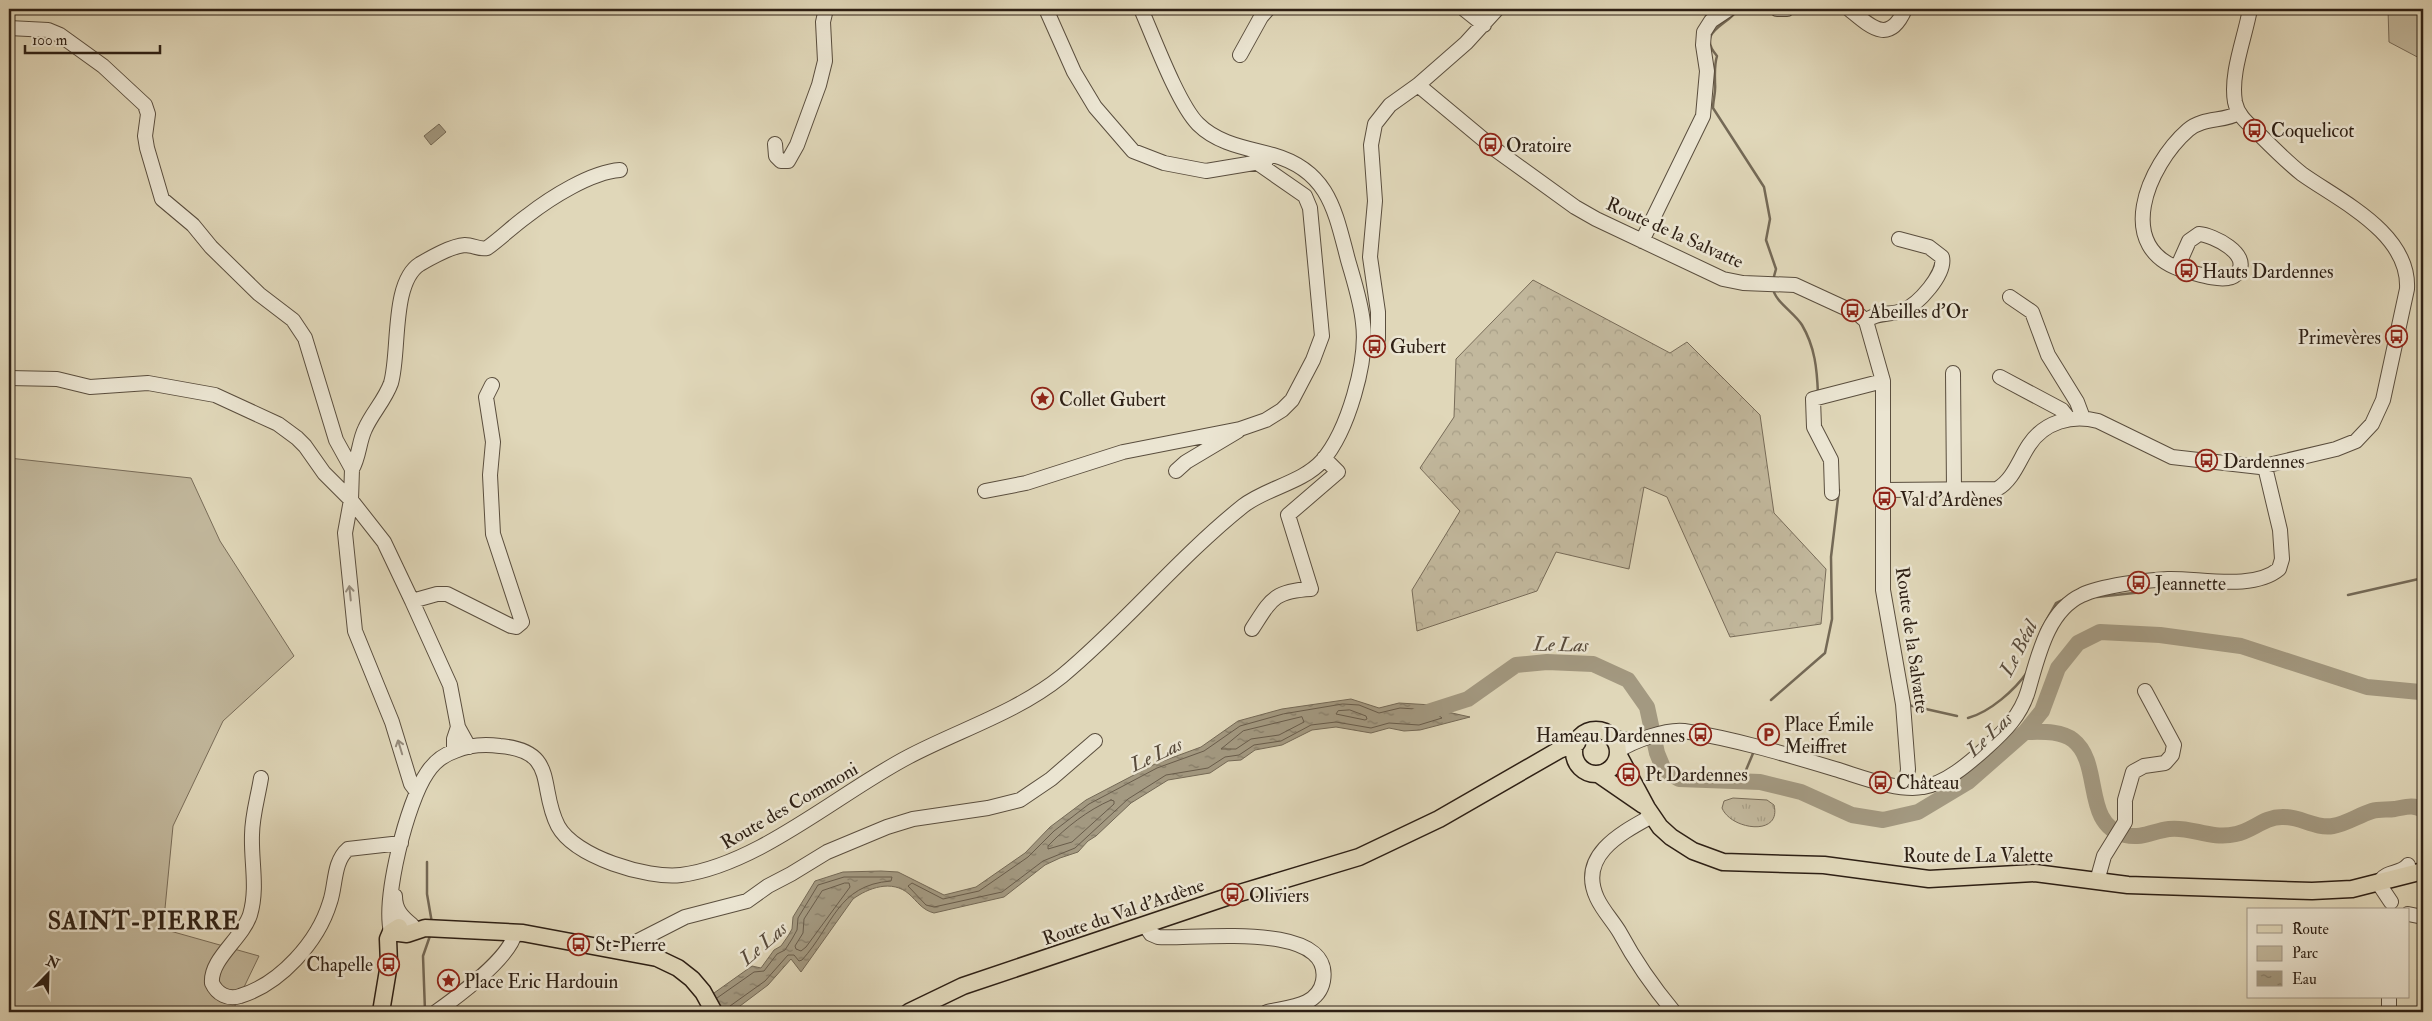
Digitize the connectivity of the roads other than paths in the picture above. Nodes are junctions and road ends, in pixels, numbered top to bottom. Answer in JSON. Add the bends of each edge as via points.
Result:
{"nodes":[{"id":1,"x":826,"y":9,"type":"edge"},
{"id":2,"x":1046,"y":9,"type":"edge"},
{"id":3,"x":1141,"y":9,"type":"edge"},
{"id":4,"x":1268,"y":9,"type":"edge"},
{"id":5,"x":1464,"y":9,"type":"edge"},
{"id":6,"x":1497,"y":9,"type":"edge"},
{"id":7,"x":1729,"y":9,"type":"edge"},
{"id":8,"x":1777,"y":9,"type":"edge"},
{"id":9,"x":1787,"y":9,"type":"edge"},
{"id":10,"x":1849,"y":9,"type":"edge"},
{"id":11,"x":1905,"y":9,"type":"edge"},
{"id":12,"x":2250,"y":9,"type":"edge"},
{"id":13,"x":1484,"y":24,"type":"junction"},
{"id":14,"x":9,"y":28,"type":"edge"},
{"id":15,"x":1240,"y":55,"type":"dead end"},
{"id":16,"x":1418,"y":85,"type":"junction"},
{"id":17,"x":2238,"y":113,"type":"junction"},
{"id":18,"x":775,"y":144,"type":"dead end"},
{"id":19,"x":1279,"y":157,"type":"junction"},
{"id":20,"x":1259,"y":164,"type":"junction"},
{"id":21,"x":620,"y":170,"type":"dead end"},
{"id":22,"x":1899,"y":239,"type":"dead end"},
{"id":23,"x":1642,"y":241,"type":"junction"},
{"id":24,"x":2177,"y":268,"type":"dead end"},
{"id":25,"x":2010,"y":298,"type":"dead end"},
{"id":26,"x":1866,"y":321,"type":"junction"},
{"id":27,"x":1365,"y":350,"type":"junction"},
{"id":28,"x":1953,"y":373,"type":"dead end"},
{"id":29,"x":2000,"y":377,"type":"dead end"},
{"id":30,"x":9,"y":378,"type":"edge"},
{"id":31,"x":1883,"y":382,"type":"junction"},
{"id":32,"x":492,"y":385,"type":"dead end"},
{"id":33,"x":2083,"y":418,"type":"junction"},
{"id":34,"x":2068,"y":419,"type":"junction"},
{"id":35,"x":1240,"y":429,"type":"junction"},
{"id":36,"x":1324,"y":458,"type":"junction"},
{"id":37,"x":2265,"y":467,"type":"junction"},
{"id":38,"x":352,"y":469,"type":"junction"},
{"id":39,"x":1176,"y":471,"type":"dead end"},
{"id":40,"x":1884,"y":490,"type":"junction"},
{"id":41,"x":1954,"y":490,"type":"junction"},
{"id":42,"x":985,"y":491,"type":"dead end"},
{"id":43,"x":1832,"y":493,"type":"dead end"},
{"id":44,"x":351,"y":500,"type":"junction"},
{"id":45,"x":412,"y":601,"type":"junction"},
{"id":46,"x":1252,"y":629,"type":"dead end"},
{"id":47,"x":2145,"y":691,"type":"dead end"},
{"id":48,"x":458,"y":727,"type":"junction"},
{"id":49,"x":1095,"y":741,"type":"dead end"},
{"id":50,"x":1576,"y":743,"type":"junction"},
{"id":51,"x":469,"y":747,"type":"junction"},
{"id":52,"x":1616,"y":747,"type":"junction"},
{"id":53,"x":454,"y":751,"type":"junction"},
{"id":54,"x":1541,"y":762,"type":"junction"},
{"id":55,"x":1579,"y":765,"type":"junction"},
{"id":56,"x":1598,"y":774,"type":"junction"},
{"id":57,"x":261,"y":778,"type":"dead end"},
{"id":58,"x":1906,"y":786,"type":"junction"},
{"id":59,"x":417,"y":792,"type":"junction"},
{"id":60,"x":1649,"y":812,"type":"junction"},
{"id":61,"x":401,"y":843,"type":"junction"},
{"id":62,"x":2418,"y":866,"type":"edge"},
{"id":63,"x":395,"y":878,"type":"junction"},
{"id":64,"x":2382,"y":878,"type":"junction"},
{"id":65,"x":2097,"y":880,"type":"junction"},
{"id":66,"x":2391,"y":906,"type":"edge"},
{"id":67,"x":2410,"y":914,"type":"edge"},
{"id":68,"x":2423,"y":917,"type":"edge"},
{"id":69,"x":1145,"y":925,"type":"junction"},
{"id":70,"x":409,"y":930,"type":"junction"},
{"id":71,"x":515,"y":933,"type":"junction"},
{"id":72,"x":629,"y":953,"type":"junction"},
{"id":73,"x":2389,"y":998,"type":"edge"},
{"id":74,"x":381,"y":1012,"type":"edge"},
{"id":75,"x":436,"y":1012,"type":"edge"},
{"id":76,"x":714,"y":1012,"type":"edge"},
{"id":77,"x":909,"y":1012,"type":"edge"},
{"id":78,"x":1267,"y":1012,"type":"edge"},
{"id":79,"x":1674,"y":1012,"type":"edge"},
{"id":80,"x":2389,"y":1012,"type":"edge"}],
"edges":[{"from":1,"to":18,"type":"street","via":[[823,22],[825,61],[820,85],[788,161],[781,161],[776,156]]},
{"from":2,"to":20,"type":"street","via":[[1074,72],[1096,107],[1133,151],[1164,163],[1206,171]]},
{"from":3,"to":19,"type":"street","via":[[1182,100],[1196,123],[1238,146]]},
{"from":4,"to":15,"type":"street"},
{"from":5,"to":13,"type":"street"},
{"from":6,"to":13,"type":"street"},
{"from":7,"to":23,"type":"street","via":[[1711,21],[1704,32],[1707,71],[1703,116]]},
{"from":8,"to":9,"type":"street"},
{"from":10,"to":11,"type":"street","via":[[1870,27],[1881,30],[1895,25]]},
{"from":12,"to":17,"type":"street","via":[[2236,79]]},
{"from":13,"to":16,"type":"street"},
{"from":14,"to":38,"type":"street","via":[[48,30],[60,35],[92,57],[145,105],[148,114],[146,142],[162,199],[193,225],[259,294],[298,326],[311,351],[338,447]]},
{"from":16,"to":23,"type":"street","name":"Route de la Salvatte","via":[[1532,178],[1596,219]]},
{"from":16,"to":27,"type":"street","via":[[1390,105],[1375,124],[1372,136],[1375,201],[1370,257],[1378,312],[1378,339],[1374,346]]},
{"from":17,"to":24,"type":"street","via":[[2193,126],[2163,158],[2155,173],[2144,203],[2143,228],[2158,258]]},
{"from":17,"to":37,"type":"street","via":[[2296,169],[2376,225],[2395,250],[2407,282],[2383,400],[2368,430],[2348,445]]},
{"from":19,"to":20,"type":"street"},
{"from":19,"to":27,"type":"street","via":[[1300,167],[1319,184],[1333,204],[1361,307]]},
{"from":20,"to":35,"type":"street","via":[[1305,196],[1310,208],[1322,336],[1292,400],[1266,420]]},
{"from":21,"to":38,"type":"street","via":[[603,174],[558,195],[487,248],[456,247],[410,272],[402,290],[390,384],[366,427]]},
{"from":22,"to":26,"type":"street","via":[[1935,249],[1942,257],[1942,268],[1933,284],[1905,310]]},
{"from":23,"to":26,"type":"street","name":"Route de la Salvatte","via":[[1729,281],[1800,286]]},
{"from":25,"to":33,"type":"street","via":[[2032,312],[2048,354]]},
{"from":26,"to":31,"type":"street","name":"Route de la Salvatte"},
{"from":27,"to":36,"type":"street","via":[[1351,401]]},
{"from":28,"to":41,"type":"street"},
{"from":29,"to":34,"type":"street","via":[[2062,410]]},
{"from":30,"to":44,"type":"street","via":[[57,379],[90,387],[141,382],[215,396],[278,424],[305,446],[324,473]]},
{"from":31,"to":40,"type":"street","name":"Route de la Salvatte"},
{"from":31,"to":43,"type":"street","via":[[1813,399],[1814,427],[1831,460]]},
{"from":32,"to":45,"type":"street","via":[[486,397],[492,442],[493,534],[522,622],[516,627],[511,626],[446,594]]},
{"from":33,"to":34,"type":"street"},
{"from":33,"to":37,"type":"street","via":[[2098,421],[2172,458]]},
{"from":34,"to":41,"type":"street","via":[[2053,424],[2034,439],[2000,487]]},
{"from":35,"to":39,"type":"street"},
{"from":35,"to":42,"type":"street","via":[[1123,452],[1026,483]]},
{"from":36,"to":46,"type":"street","via":[[1338,472],[1288,515],[1311,589],[1292,590],[1271,599]]},
{"from":36,"to":51,"type":"street","name":"Route des Commoni","via":[[1311,470],[1248,502],[1065,673],[1029,699],[908,756],[739,858],[698,872],[668,876],[642,872],[578,847],[569,841],[557,824],[536,759],[515,748]]},
{"from":37,"to":58,"type":"street","via":[[2280,530],[2282,564],[2276,572],[2261,578],[2236,581],[2163,580],[2098,590],[2078,597],[2046,634],[2024,703],[2011,724],[1976,757],[1945,779],[1923,787]]},
{"from":38,"to":44,"type":"street"},
{"from":40,"to":41,"type":"street"},
{"from":40,"to":58,"type":"street","name":"Route de la Salvatte","via":[[1883,590],[1903,704],[1908,769]]},
{"from":44,"to":45,"type":"street","via":[[388,549]]},
{"from":59,"to":44,"type":"street","one_way":true,"via":[[411,784],[392,722],[355,631],[345,533]]},
{"from":45,"to":48,"type":"street","via":[[450,684]]},
{"from":47,"to":65,"type":"street","via":[[2174,745],[2173,750],[2165,763],[2144,766],[2133,772],[2125,800],[2126,817],[2102,862]]},
{"from":48,"to":51,"type":"street"},
{"from":48,"to":53,"type":"street"},
{"from":49,"to":72,"type":"street","via":[[1051,779],[1020,800],[892,825],[827,852],[747,901],[685,917],[636,942]]},
{"from":50,"to":52,"type":"main road","via":[[1592,731],[1606,733]]},
{"from":50,"to":54,"type":"main road","name":"Route du Val d'Ardène"},
{"from":50,"to":55,"type":"main road"},
{"from":51,"to":53,"type":"street","name":"Route des Commoni"},
{"from":52,"to":56,"type":"main road","via":[[1610,770]]},
{"from":52,"to":58,"type":"street","via":[[1680,730],[1772,751],[1894,786]]},
{"from":52,"to":60,"type":"main road","name":"Route de La Valette"},
{"from":53,"to":59,"type":"street","name":"Route des Commoni","via":[[435,762]]},
{"from":54,"to":55,"type":"main road","name":"Route du Val d'Ardène","via":[[1561,759]]},
{"from":54,"to":69,"type":"main road","name":"Route du Val d'Ardène","via":[[1384,847]]},
{"from":55,"to":56,"type":"main road"},
{"from":56,"to":60,"type":"main road","name":"Route de La Valette","via":[[1631,795]]},
{"from":57,"to":61,"type":"street","via":[[252,834],[255,880],[251,908],[241,933],[213,969],[212,983],[220,994],[236,997],[250,992],[281,974],[303,951],[328,908],[336,871],[348,849]]},
{"from":59,"to":61,"type":"street","name":"Route des Commoni"},
{"from":60,"to":65,"type":"main road","name":"Route de La Valette","via":[[1660,827],[1679,843],[1707,858],[1724,862],[1824,865],[1929,879],[2016,872]]},
{"from":60,"to":79,"type":"street","via":[[1609,843],[1594,866],[1593,881],[1596,896],[1628,949]]},
{"from":61,"to":63,"type":"street","name":"Route des Commoni"},
{"from":62,"to":64,"type":"main road","name":"Route de La Valette"},
{"from":63,"to":70,"type":"street","name":"Route des Commoni","via":[[395,905]]},
{"from":63,"to":70,"type":"street","name":"Route des Commoni","via":[[389,927]]},
{"from":64,"to":65,"type":"main road","name":"Route de La Valette","via":[[2289,889],[2157,886]]},
{"from":64,"to":66,"type":"street"},
{"from":67,"to":68,"type":"street"},
{"from":69,"to":77,"type":"main road","name":"Route du Val d'Ardène","via":[[962,986]]},
{"from":69,"to":78,"type":"street","via":[[1151,934],[1158,937],[1264,936],[1313,954],[1323,972],[1318,993],[1308,1002]]},
{"from":70,"to":71,"type":"main road"},
{"from":70,"to":74,"type":"main road","via":[[388,939],[391,958]]},
{"from":71,"to":72,"type":"main road"},
{"from":71,"to":75,"type":"street","via":[[501,957],[452,1002]]},
{"from":72,"to":76,"type":"main road","via":[[657,958],[688,975]]},
{"from":73,"to":80,"type":"street"}]}
